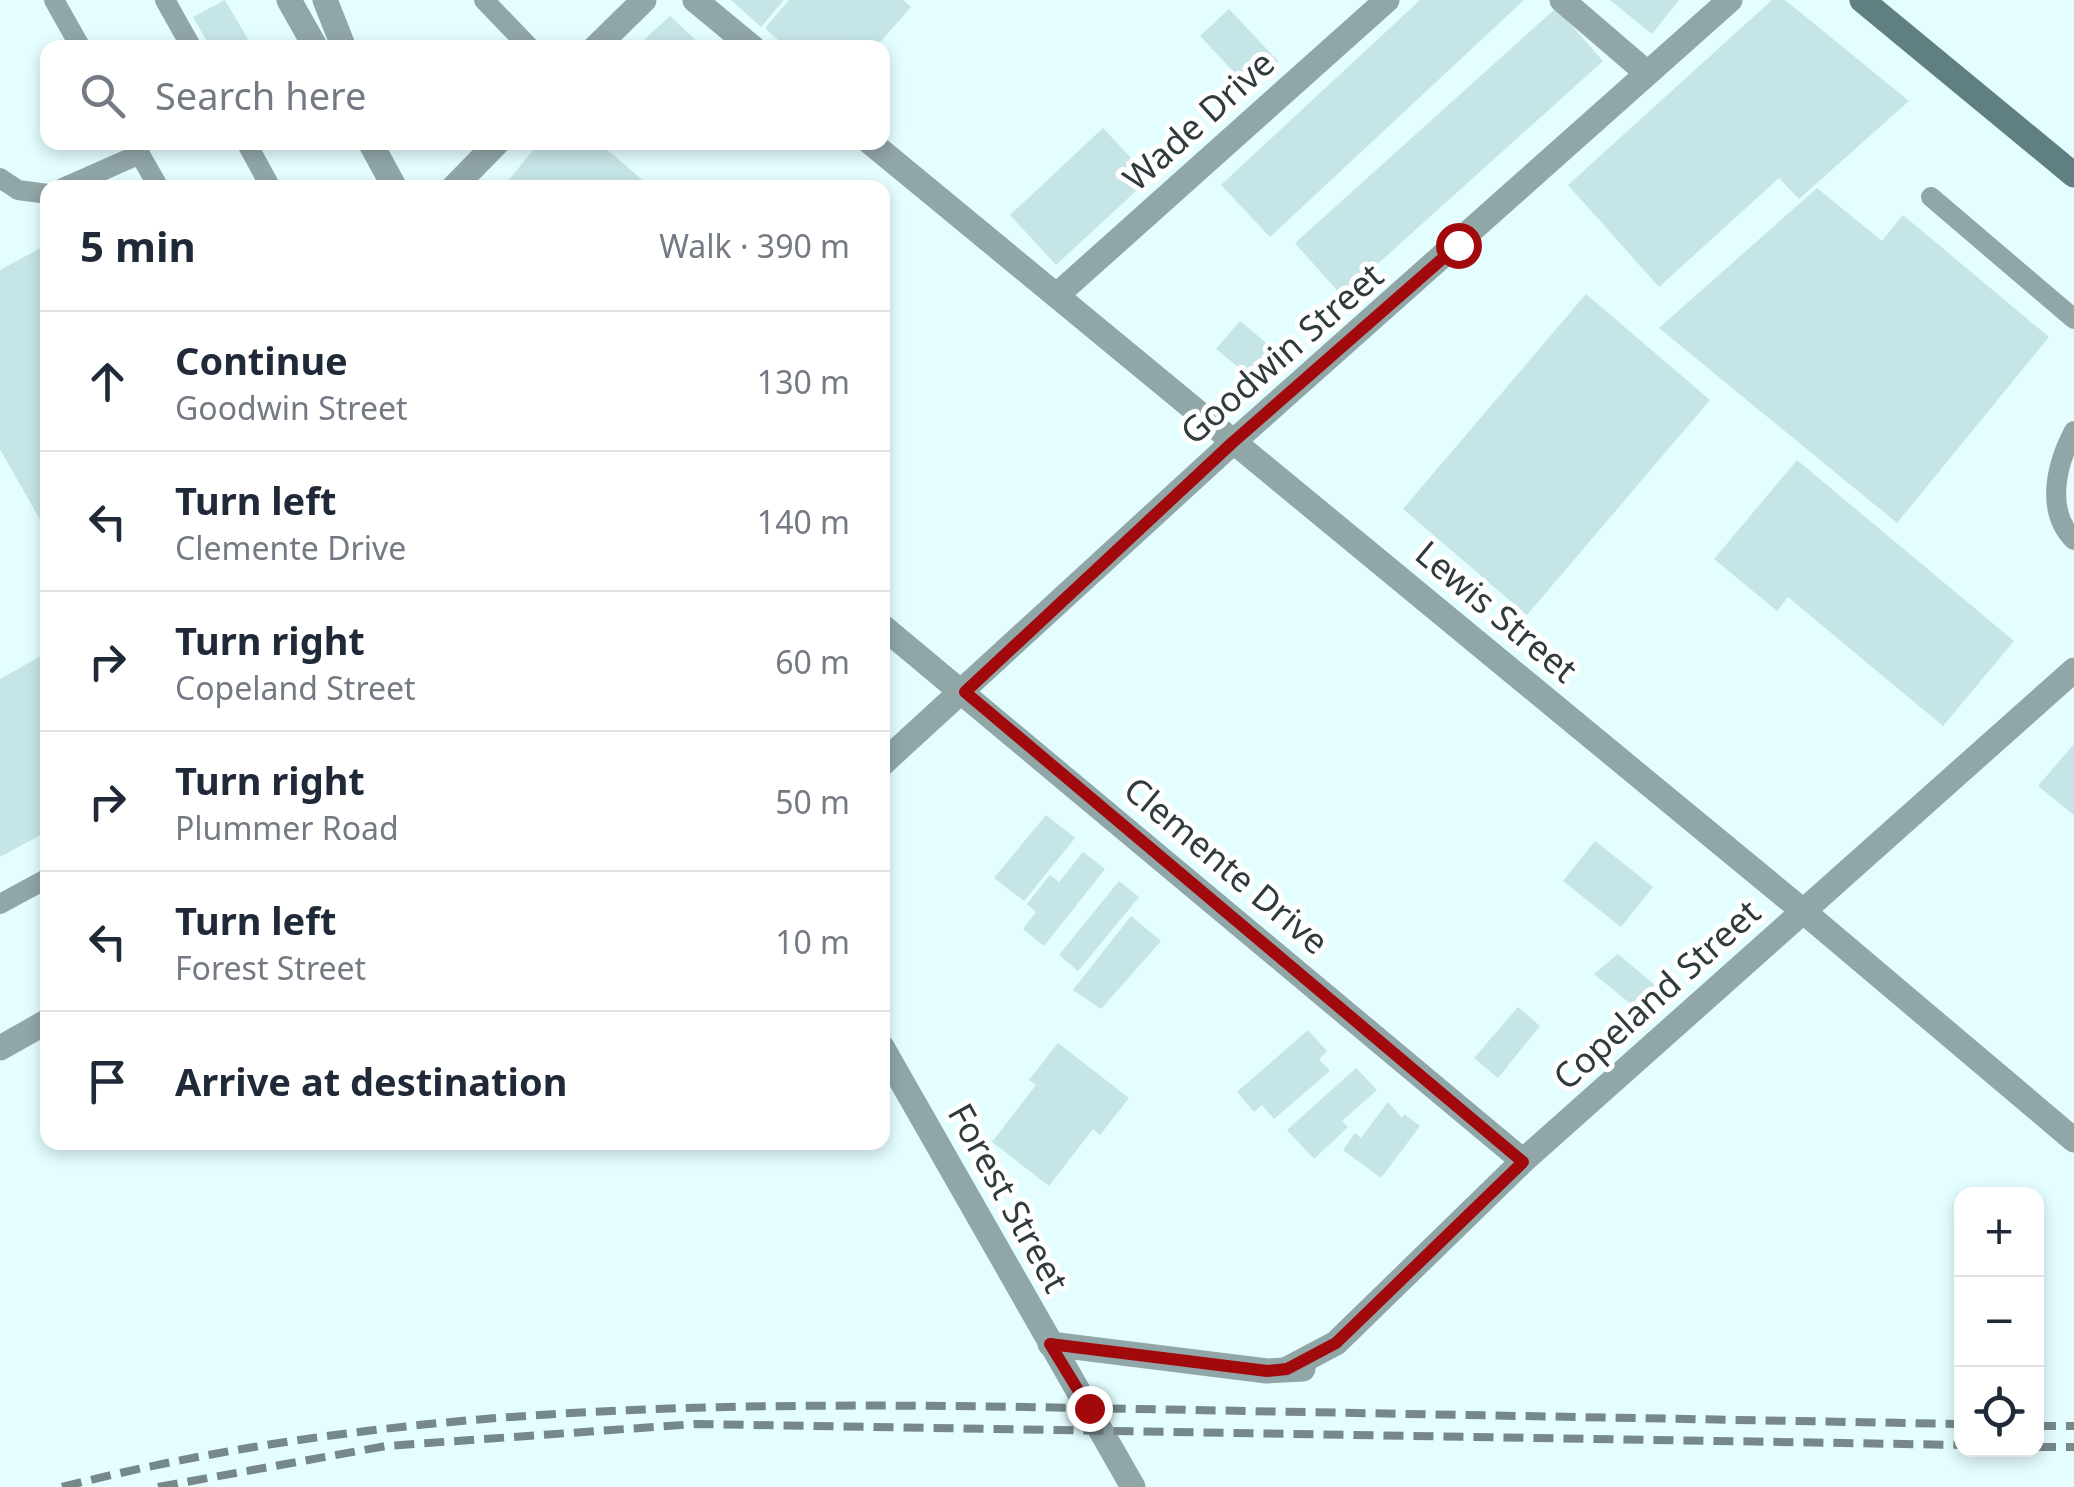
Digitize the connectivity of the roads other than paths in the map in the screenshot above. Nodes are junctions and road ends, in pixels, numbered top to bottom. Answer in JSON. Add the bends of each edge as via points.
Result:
{"nodes":[{"id":1,"x":54,"y":0,"type":"edge"},
{"id":2,"x":165,"y":0,"type":"edge"},
{"id":3,"x":289,"y":0,"type":"edge"},
{"id":4,"x":325,"y":0,"type":"edge"},
{"id":5,"x":484,"y":0,"type":"edge"},
{"id":6,"x":644,"y":0,"type":"edge"},
{"id":7,"x":695,"y":0,"type":"edge"},
{"id":8,"x":1387,"y":0,"type":"edge"},
{"id":9,"x":1562,"y":0,"type":"edge"},
{"id":10,"x":1730,"y":0,"type":"edge"},
{"id":11,"x":1862,"y":0,"type":"edge"},
{"id":12,"x":76,"y":40,"type":"edge"},
{"id":13,"x":188,"y":40,"type":"edge"},
{"id":14,"x":312,"y":40,"type":"edge"},
{"id":15,"x":341,"y":40,"type":"edge"},
{"id":16,"x":522,"y":40,"type":"edge"},
{"id":17,"x":603,"y":40,"type":"edge"},
{"id":18,"x":743,"y":40,"type":"edge"},
{"id":19,"x":1647,"y":73,"type":"junction"},
{"id":20,"x":132,"y":150,"type":"edge"},
{"id":21,"x":137,"y":150,"type":"edge"},
{"id":22,"x":251,"y":150,"type":"edge"},
{"id":23,"x":375,"y":150,"type":"edge"},
{"id":24,"x":385,"y":150,"type":"edge"},
{"id":25,"x":490,"y":150,"type":"edge"},
{"id":26,"x":880,"y":150,"type":"edge"},
{"id":27,"x":2074,"y":175,"type":"edge"},
{"id":28,"x":0,"y":178,"type":"edge"},
{"id":29,"x":78,"y":180,"type":"edge"},
{"id":30,"x":154,"y":180,"type":"edge"},
{"id":31,"x":267,"y":180,"type":"edge"},
{"id":32,"x":393,"y":180,"type":"edge"},
{"id":33,"x":395,"y":180,"type":"edge"},
{"id":34,"x":460,"y":180,"type":"edge"},
{"id":35,"x":40,"y":193,"type":"edge"},
{"id":36,"x":1931,"y":197,"type":"dead end"},
{"id":37,"x":1057,"y":294,"type":"junction"},
{"id":38,"x":2074,"y":319,"type":"edge"},
{"id":39,"x":2074,"y":431,"type":"edge"},
{"id":40,"x":1232,"y":443,"type":"junction"},
{"id":41,"x":2074,"y":540,"type":"edge"},
{"id":42,"x":890,"y":632,"type":"edge"},
{"id":43,"x":2074,"y":670,"type":"edge"},
{"id":44,"x":965,"y":692,"type":"junction"},
{"id":45,"x":890,"y":757,"type":"edge"},
{"id":46,"x":40,"y":882,"type":"edge"},
{"id":47,"x":0,"y":904,"type":"edge"},
{"id":48,"x":1803,"y":911,"type":"junction"},
{"id":49,"x":40,"y":1026,"type":"edge"},
{"id":50,"x":0,"y":1048,"type":"edge"},
{"id":51,"x":890,"y":1061,"type":"edge"},
{"id":52,"x":2074,"y":1140,"type":"edge"},
{"id":53,"x":1523,"y":1162,"type":"junction"},
{"id":54,"x":1050,"y":1344,"type":"junction"},
{"id":55,"x":1323,"y":1368,"type":"dead end"},
{"id":56,"x":1287,"y":1369,"type":"junction"},
{"id":57,"x":1133,"y":1487,"type":"edge"}],
"edges":[{"from":1,"to":12,"type":"lane"},
{"from":2,"to":13,"type":"lane"},
{"from":3,"to":14,"type":"street"},
{"from":4,"to":15,"type":"street"},
{"from":5,"to":16,"type":"lane"},
{"from":6,"to":17,"type":"street"},
{"from":7,"to":18,"type":"street"},
{"from":8,"to":37,"type":"street","name":"Wade Drive"},
{"from":9,"to":19,"type":"street"},
{"from":10,"to":19,"type":"street","name":"Goodwin Street"},
{"from":11,"to":27,"type":"main road"},
{"from":19,"to":40,"type":"street","name":"Goodwin Street"},
{"from":20,"to":29,"type":"lane"},
{"from":21,"to":30,"type":"lane"},
{"from":22,"to":31,"type":"lane"},
{"from":23,"to":32,"type":"street"},
{"from":24,"to":33,"type":"street"},
{"from":25,"to":34,"type":"street"},
{"from":26,"to":37,"type":"street","name":"Lewis Street"},
{"from":28,"to":35,"type":"lane"},
{"from":36,"to":38,"type":"lane"},
{"from":37,"to":40,"type":"street","name":"Lewis Street"},
{"from":39,"to":41,"type":"lane","via":[[2062,454],[2056,496],[2059,526]]},
{"from":40,"to":44,"type":"street","name":"Goodwin Street"},
{"from":40,"to":48,"type":"street","name":"Lewis Street"},
{"from":42,"to":44,"type":"street","name":"Clemente Drive"},
{"from":43,"to":48,"type":"street","name":"Copeland Street"},
{"from":44,"to":45,"type":"street","name":"Goodwin Street"},
{"from":44,"to":53,"type":"street","name":"Clemente Drive"},
{"from":46,"to":47,"type":"lane"},
{"from":48,"to":52,"type":"street","name":"Lewis Street"},
{"from":48,"to":53,"type":"street","name":"Copeland Street"},
{"from":49,"to":50,"type":"street"},
{"from":51,"to":54,"type":"street","name":"Forest Street"},
{"from":53,"to":56,"type":"street","name":"Copeland Street","via":[[1336,1343]]},
{"from":54,"to":56,"type":"street"},
{"from":54,"to":57,"type":"street","name":"Forest Street"},
{"from":55,"to":56,"type":"street"}]}
